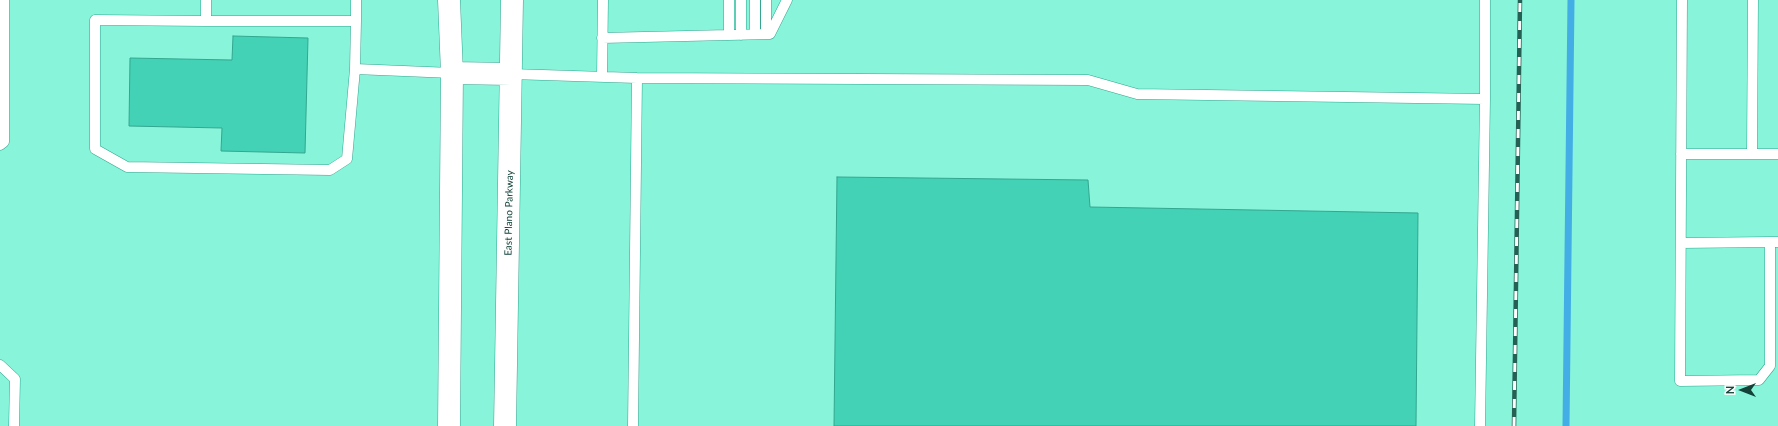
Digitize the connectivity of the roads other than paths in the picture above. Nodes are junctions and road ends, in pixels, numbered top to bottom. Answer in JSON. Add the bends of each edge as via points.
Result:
{"nodes":[{"id":1,"x":4,"y":0,"type":"edge"},
{"id":2,"x":206,"y":0,"type":"edge"},
{"id":3,"x":356,"y":0,"type":"edge"},
{"id":4,"x":449,"y":0,"type":"edge"},
{"id":5,"x":512,"y":0,"type":"edge"},
{"id":6,"x":603,"y":0,"type":"edge"},
{"id":7,"x":729,"y":0,"type":"edge"},
{"id":8,"x":741,"y":0,"type":"edge"},
{"id":9,"x":755,"y":0,"type":"edge"},
{"id":10,"x":766,"y":0,"type":"edge"},
{"id":11,"x":787,"y":0,"type":"edge"},
{"id":12,"x":1485,"y":0,"type":"edge"},
{"id":13,"x":1682,"y":0,"type":"edge"},
{"id":14,"x":1753,"y":0,"type":"edge"},
{"id":15,"x":206,"y":21,"type":"junction"},
{"id":16,"x":356,"y":21,"type":"junction"},
{"id":17,"x":729,"y":34,"type":"junction"},
{"id":18,"x":755,"y":34,"type":"junction"},
{"id":19,"x":766,"y":34,"type":"junction"},
{"id":20,"x":741,"y":35,"type":"junction"},
{"id":21,"x":602,"y":38,"type":"junction"},
{"id":22,"x":355,"y":69,"type":"junction"},
{"id":23,"x":452,"y":73,"type":"junction"},
{"id":24,"x":511,"y":74,"type":"junction"},
{"id":25,"x":602,"y":77,"type":"junction"},
{"id":26,"x":637,"y":78,"type":"junction"},
{"id":27,"x":1485,"y":99,"type":"junction"},
{"id":28,"x":0,"y":145,"type":"edge"},
{"id":29,"x":1681,"y":154,"type":"junction"},
{"id":30,"x":1752,"y":154,"type":"junction"},
{"id":31,"x":1778,"y":154,"type":"edge"},
{"id":32,"x":1774,"y":242,"type":"edge"},
{"id":33,"x":1681,"y":243,"type":"junction"},
{"id":34,"x":0,"y":365,"type":"edge"},
{"id":35,"x":14,"y":426,"type":"edge"},
{"id":36,"x":449,"y":426,"type":"edge"},
{"id":37,"x":505,"y":426,"type":"edge"},
{"id":38,"x":633,"y":426,"type":"edge"},
{"id":39,"x":1480,"y":426,"type":"edge"}],
"edges":[{"from":1,"to":28,"type":"lane","via":[[4,142]]},
{"from":2,"to":15,"type":"lane"},
{"from":3,"to":16,"type":"lane"},
{"from":4,"to":23,"type":"main road"},
{"from":5,"to":24,"type":"main road","name":"East Plano Parkway"},
{"from":6,"to":21,"type":"lane"},
{"from":7,"to":17,"type":"lane"},
{"from":8,"to":20,"type":"lane"},
{"from":9,"to":18,"type":"lane"},
{"from":10,"to":19,"type":"lane"},
{"from":11,"to":19,"type":"lane","via":[[770,34]]},
{"from":12,"to":27,"type":"lane"},
{"from":13,"to":29,"type":"lane"},
{"from":14,"to":30,"type":"lane"},
{"from":15,"to":16,"type":"lane"},
{"from":15,"to":22,"type":"lane","via":[[95,20],[95,149],[127,167],[330,170],[347,159]]},
{"from":16,"to":22,"type":"lane"},
{"from":17,"to":20,"type":"lane"},
{"from":17,"to":21,"type":"lane"},
{"from":18,"to":19,"type":"lane"},
{"from":18,"to":20,"type":"lane"},
{"from":21,"to":25,"type":"lane"},
{"from":22,"to":23,"type":"lane"},
{"from":23,"to":24,"type":"main road"},
{"from":23,"to":36,"type":"main road"},
{"from":24,"to":25,"type":"lane"},
{"from":24,"to":37,"type":"main road","name":"East Plano Parkway"},
{"from":25,"to":26,"type":"lane"},
{"from":26,"to":27,"type":"lane","via":[[1088,80],[1137,94]]},
{"from":26,"to":38,"type":"lane"},
{"from":27,"to":39,"type":"lane"},
{"from":29,"to":30,"type":"lane"},
{"from":29,"to":33,"type":"lane"},
{"from":30,"to":31,"type":"lane"},
{"from":32,"to":33,"type":"lane"},
{"from":32,"to":33,"type":"lane","via":[[1770,366],[1759,380],[1680,381]]},
{"from":34,"to":35,"type":"lane","via":[[15,379]]}]}
